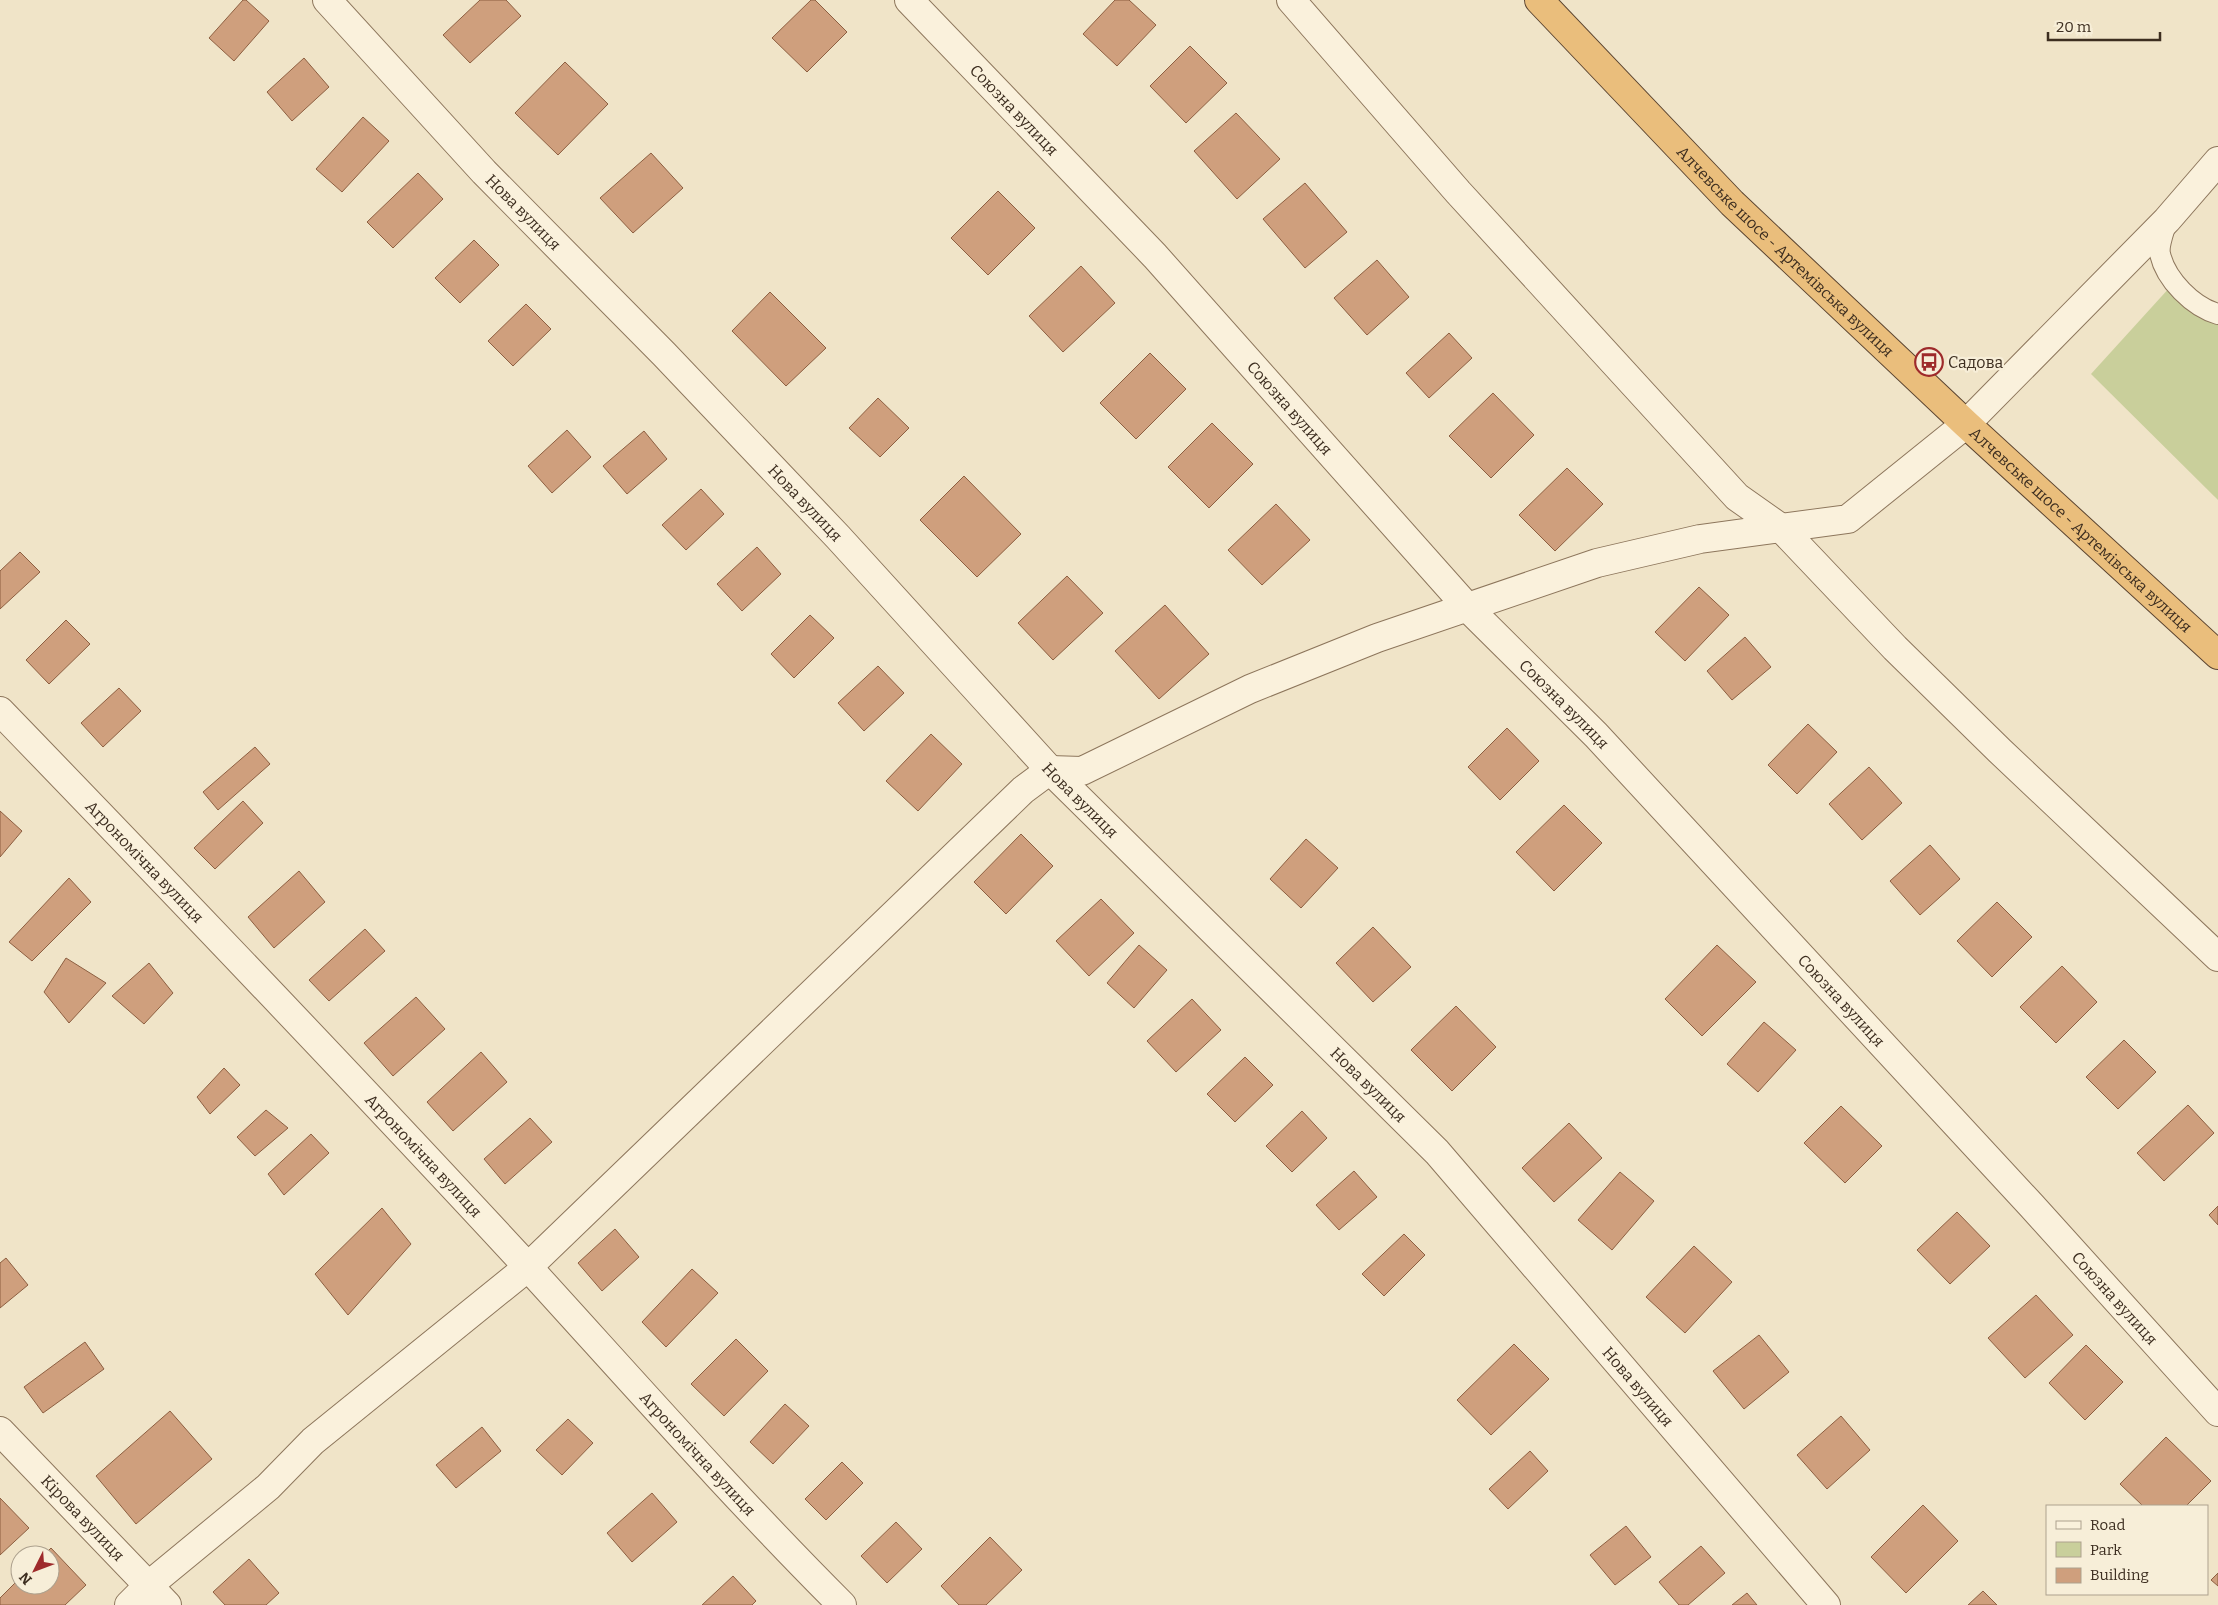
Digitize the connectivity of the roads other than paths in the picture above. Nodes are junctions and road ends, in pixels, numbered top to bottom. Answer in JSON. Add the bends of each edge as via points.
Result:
{"nodes":[{"id":1,"x":327,"y":0,"type":"edge"},
{"id":2,"x":909,"y":0,"type":"edge"},
{"id":3,"x":1291,"y":0,"type":"edge"},
{"id":4,"x":1539,"y":0,"type":"edge"},
{"id":5,"x":2218,"y":161,"type":"edge"},
{"id":6,"x":2167,"y":220,"type":"junction"},
{"id":7,"x":2218,"y":314,"type":"edge"},
{"id":8,"x":1966,"y":424,"type":"junction"},
{"id":9,"x":1781,"y":528,"type":"junction"},
{"id":10,"x":1468,"y":608,"type":"junction"},
{"id":11,"x":2218,"y":656,"type":"edge"},
{"id":12,"x":0,"y":711,"type":"edge"},
{"id":13,"x":1050,"y":770,"type":"junction"},
{"id":14,"x":2218,"y":957,"type":"edge"},
{"id":15,"x":528,"y":1267,"type":"junction"},
{"id":16,"x":2218,"y":1412,"type":"edge"},
{"id":17,"x":0,"y":1431,"type":"edge"},
{"id":18,"x":158,"y":1595,"type":"edge"},
{"id":19,"x":129,"y":1605,"type":"edge"},
{"id":20,"x":842,"y":1605,"type":"edge"},
{"id":21,"x":1826,"y":1605,"type":"edge"}],
"edges":[{"from":1,"to":13,"type":"street","name":"Нова вулиця","via":[[484,172],[664,354],[838,537]]},
{"from":2,"to":10,"type":"street","name":"Союзна вулиця","via":[[1154,256]]},
{"from":3,"to":9,"type":"street","via":[[1458,192],[1737,497]]},
{"from":4,"to":8,"type":"highway","name":"Алчевське шосе - Артемівська вулиця","via":[[1732,202]]},
{"from":5,"to":6,"type":"street"},
{"from":6,"to":7,"type":"lane","via":[[2160,253],[2175,286],[2206,311]]},
{"from":6,"to":8,"type":"street"},
{"from":8,"to":9,"type":"street","via":[[1848,519]]},
{"from":8,"to":11,"type":"highway","name":"Алчевське шосе - Артемівська вулиця"},
{"from":9,"to":10,"type":"street","via":[[1700,539],[1597,563]]},
{"from":9,"to":14,"type":"street","via":[[2000,751]]},
{"from":10,"to":13,"type":"street","via":[[1377,638],[1250,689],[1082,771]]},
{"from":10,"to":16,"type":"street","name":"Союзна вулиця","via":[[1596,735],[2031,1204]]},
{"from":12,"to":15,"type":"street","name":"Агрономічна вулиця","via":[[266,986]]},
{"from":13,"to":15,"type":"street","via":[[1022,790]]},
{"from":13,"to":21,"type":"street","name":"Нова вулиця","via":[[1437,1152]]},
{"from":15,"to":18,"type":"street","via":[[313,1441]]},
{"from":15,"to":20,"type":"street","name":"Агрономічна вулиця","via":[[772,1535]]},
{"from":17,"to":18,"type":"street","name":"Кірова вулиця"},
{"from":18,"to":19,"type":"street"}]}
